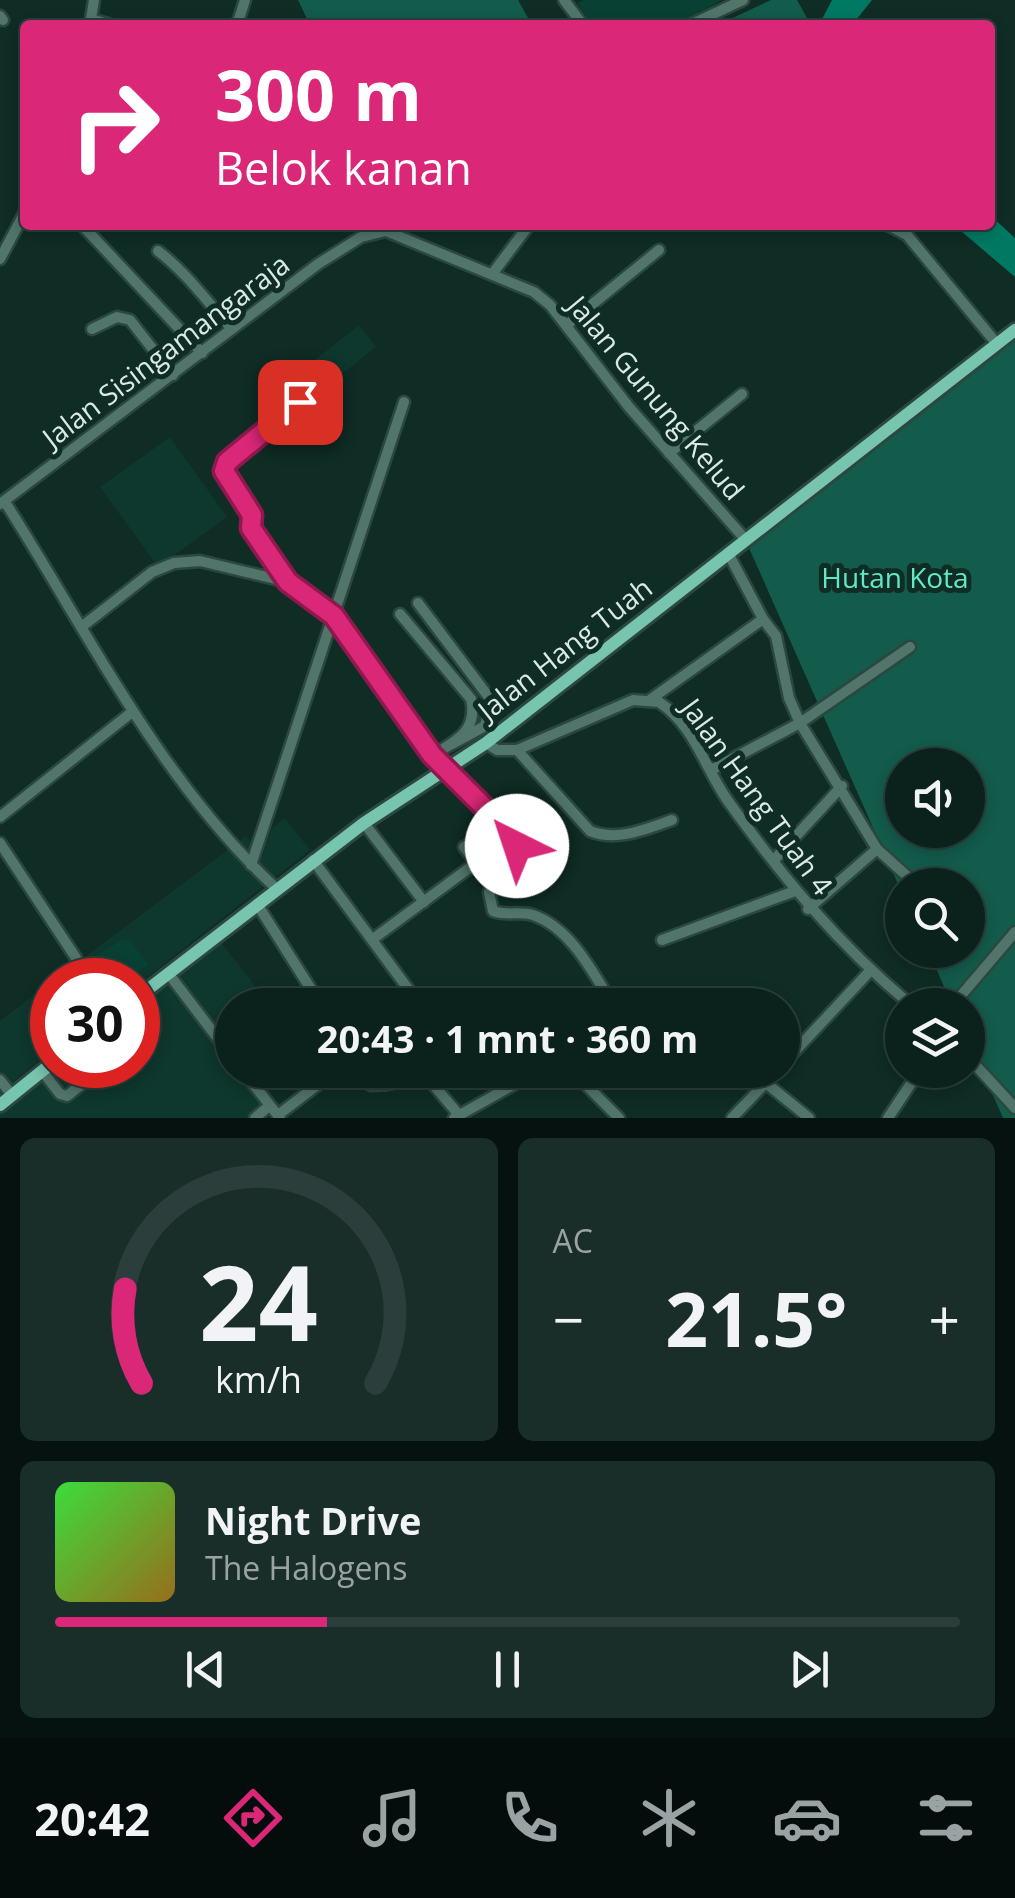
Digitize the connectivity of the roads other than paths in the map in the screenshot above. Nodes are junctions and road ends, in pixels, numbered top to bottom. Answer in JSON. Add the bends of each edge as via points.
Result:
{"nodes":[{"id":1,"x":742,"y":0,"type":"edge"},
{"id":2,"x":700,"y":20,"type":"edge"},
{"id":3,"x":20,"y":221,"type":"edge"},
{"id":4,"x":87,"y":230,"type":"edge"},
{"id":5,"x":393,"y":230,"type":"edge"},
{"id":6,"x":525,"y":230,"type":"edge"},
{"id":7,"x":898,"y":230,"type":"edge"},
{"id":8,"x":360,"y":231,"type":"edge"},
{"id":9,"x":659,"y":250,"type":"dead end"},
{"id":10,"x":158,"y":251,"type":"dead end"},
{"id":11,"x":0,"y":259,"type":"edge"},
{"id":12,"x":493,"y":273,"type":"junction"},
{"id":13,"x":568,"y":324,"type":"junction"},
{"id":14,"x":92,"y":330,"type":"dead end"},
{"id":15,"x":232,"y":330,"type":"junction"},
{"id":16,"x":1015,"y":330,"type":"edge"},
{"id":17,"x":997,"y":344,"type":"junction"},
{"id":18,"x":202,"y":353,"type":"junction"},
{"id":19,"x":172,"y":375,"type":"junction"},
{"id":20,"x":742,"y":394,"type":"dead end"},
{"id":21,"x":300,"y":402,"type":"dead end"},
{"id":22,"x":404,"y":402,"type":"dead end"},
{"id":23,"x":669,"y":453,"type":"junction"},
{"id":24,"x":2,"y":503,"type":"edge"},
{"id":25,"x":745,"y":539,"type":"junction"},
{"id":26,"x":728,"y":553,"type":"junction"},
{"id":27,"x":288,"y":582,"type":"junction"},
{"id":28,"x":418,"y":603,"type":"dead end"},
{"id":29,"x":400,"y":614,"type":"dead end"},
{"id":30,"x":334,"y":616,"type":"junction"},
{"id":31,"x":763,"y":619,"type":"junction"},
{"id":32,"x":84,"y":625,"type":"junction"},
{"id":33,"x":910,"y":647,"type":"dead end"},
{"id":34,"x":651,"y":699,"type":"junction"},
{"id":35,"x":132,"y":712,"type":"junction"},
{"id":36,"x":800,"y":723,"type":"junction"},
{"id":37,"x":486,"y":742,"type":"junction"},
{"id":38,"x":452,"y":744,"type":"junction"},
{"id":39,"x":517,"y":750,"type":"junction"},
{"id":40,"x":432,"y":755,"type":"junction"},
{"id":41,"x":445,"y":770,"type":"junction"},
{"id":42,"x":711,"y":770,"type":"junction"},
{"id":43,"x":842,"y":786,"type":"junction"},
{"id":44,"x":0,"y":816,"type":"edge"},
{"id":45,"x":672,"y":820,"type":"dead end"},
{"id":46,"x":364,"y":823,"type":"junction"},
{"id":47,"x":502,"y":826,"type":"junction"},
{"id":48,"x":0,"y":843,"type":"edge"},
{"id":49,"x":876,"y":849,"type":"junction"},
{"id":50,"x":313,"y":860,"type":"junction"},
{"id":51,"x":774,"y":860,"type":"junction"},
{"id":52,"x":251,"y":865,"type":"junction"},
{"id":53,"x":897,"y":868,"type":"edge"},
{"id":54,"x":277,"y":889,"type":"junction"},
{"id":55,"x":795,"y":891,"type":"junction"},
{"id":56,"x":424,"y":902,"type":"junction"},
{"id":57,"x":258,"y":904,"type":"junction"},
{"id":58,"x":808,"y":909,"type":"junction"},
{"id":59,"x":1015,"y":932,"type":"edge"},
{"id":60,"x":372,"y":939,"type":"junction"},
{"id":61,"x":662,"y":940,"type":"dead end"},
{"id":62,"x":76,"y":958,"type":"dead end"},
{"id":63,"x":869,"y":972,"type":"junction"},
{"id":64,"x":168,"y":973,"type":"junction"},
{"id":65,"x":160,"y":979,"type":"edge"},
{"id":66,"x":311,"y":988,"type":"edge"},
{"id":67,"x":408,"y":988,"type":"edge"},
{"id":68,"x":602,"y":988,"type":"edge"},
{"id":69,"x":889,"y":988,"type":"edge"},
{"id":70,"x":967,"y":988,"type":"edge"},
{"id":71,"x":215,"y":1035,"type":"edge"},
{"id":72,"x":800,"y":1046,"type":"edge"},
{"id":73,"x":985,"y":1076,"type":"edge"},
{"id":74,"x":0,"y":1080,"type":"edge"},
{"id":75,"x":30,"y":1081,"type":"edge"},
{"id":76,"x":256,"y":1088,"type":"edge"},
{"id":77,"x":315,"y":1088,"type":"edge"},
{"id":78,"x":438,"y":1088,"type":"edge"},
{"id":79,"x":510,"y":1088,"type":"edge"},
{"id":80,"x":589,"y":1088,"type":"edge"},
{"id":81,"x":760,"y":1088,"type":"edge"},
{"id":82,"x":773,"y":1088,"type":"edge"},
{"id":83,"x":908,"y":1088,"type":"edge"},
{"id":84,"x":6,"y":1100,"type":"edge"},
{"id":85,"x":270,"y":1106,"type":"junction"},
{"id":86,"x":1014,"y":1107,"type":"edge"},
{"id":87,"x":464,"y":1115,"type":"edge"},
{"id":88,"x":279,"y":1117,"type":"edge"},
{"id":89,"x":256,"y":1118,"type":"edge"},
{"id":90,"x":619,"y":1118,"type":"edge"},
{"id":91,"x":732,"y":1118,"type":"edge"},
{"id":92,"x":809,"y":1118,"type":"edge"},
{"id":93,"x":888,"y":1118,"type":"edge"},
{"id":94,"x":1004,"y":1118,"type":"edge"}],
"edges":[{"from":1,"to":2,"type":"street"},
{"from":3,"to":11,"type":"street"},
{"from":4,"to":18,"type":"street"},
{"from":5,"to":12,"type":"street","name":"Jalan Gunung Kelud"},
{"from":6,"to":12,"type":"street"},
{"from":7,"to":17,"type":"street"},
{"from":8,"to":15,"type":"street","name":"Jalan Sisingamangaraja"},
{"from":9,"to":13,"type":"street"},
{"from":10,"to":15,"type":"street","via":[[184,270]]},
{"from":12,"to":13,"type":"street","name":"Jalan Gunung Kelud","via":[[534,292]]},
{"from":13,"to":23,"type":"street","name":"Jalan Gunung Kelud"},
{"from":14,"to":19,"type":"street","via":[[117,317],[130,320]]},
{"from":15,"to":18,"type":"street","name":"Jalan Sisingamangaraja"},
{"from":16,"to":17,"type":"main road","name":"Jalan Hang Tuah"},
{"from":17,"to":25,"type":"main road","name":"Jalan Hang Tuah"},
{"from":18,"to":19,"type":"street","name":"Jalan Sisingamangaraja"},
{"from":19,"to":24,"type":"street","name":"Jalan Sisingamangaraja"},
{"from":20,"to":23,"type":"street"},
{"from":21,"to":27,"type":"street","via":[[232,454],[224,471],[252,515],[251,528]]},
{"from":22,"to":30,"type":"street"},
{"from":23,"to":25,"type":"street","name":"Jalan Gunung Kelud"},
{"from":24,"to":32,"type":"street"},
{"from":25,"to":26,"type":"main road","name":"Jalan Hang Tuah"},
{"from":26,"to":31,"type":"street"},
{"from":26,"to":37,"type":"main road","name":"Jalan Hang Tuah"},
{"from":27,"to":30,"type":"street"},
{"from":27,"to":32,"type":"street","via":[[200,561],[174,563],[152,572]]},
{"from":28,"to":38,"type":"street","via":[[491,700],[485,726]]},
{"from":29,"to":38,"type":"street","via":[[470,699],[468,731]]},
{"from":30,"to":40,"type":"street"},
{"from":30,"to":52,"type":"street"},
{"from":31,"to":34,"type":"street"},
{"from":31,"to":36,"type":"street","via":[[776,636]]},
{"from":32,"to":35,"type":"street"},
{"from":33,"to":36,"type":"street"},
{"from":34,"to":39,"type":"street","name":"Jalan Hang Tuah 4","via":[[633,700]]},
{"from":34,"to":42,"type":"street","name":"Jalan Hang Tuah 4","via":[[687,730]]},
{"from":35,"to":44,"type":"street"},
{"from":35,"to":52,"type":"street"},
{"from":36,"to":42,"type":"street"},
{"from":36,"to":43,"type":"street"},
{"from":37,"to":39,"type":"street"},
{"from":37,"to":41,"type":"main road","name":"Jalan Hang Tuah"},
{"from":38,"to":40,"type":"street"},
{"from":39,"to":45,"type":"street","via":[[590,831],[638,832]]},
{"from":40,"to":41,"type":"street"},
{"from":41,"to":46,"type":"main road","name":"Jalan Hang Tuah"},
{"from":41,"to":47,"type":"street"},
{"from":42,"to":51,"type":"street","name":"Jalan Hang Tuah 4"},
{"from":43,"to":49,"type":"street"},
{"from":43,"to":51,"type":"street"},
{"from":46,"to":50,"type":"main road","name":"Jalan Hang Tuah"},
{"from":46,"to":56,"type":"street"},
{"from":47,"to":56,"type":"street","via":[[464,848],[476,863]]},
{"from":47,"to":68,"type":"street","via":[[518,853],[488,892],[493,911],[532,915],[558,932]]},
{"from":48,"to":62,"type":"street"},
{"from":49,"to":53,"type":"street"},
{"from":49,"to":58,"type":"street"},
{"from":50,"to":54,"type":"main road","name":"Jalan Hang Tuah"},
{"from":50,"to":60,"type":"street"},
{"from":51,"to":55,"type":"street","name":"Jalan Hang Tuah 4"},
{"from":52,"to":54,"type":"street"},
{"from":54,"to":57,"type":"main road","name":"Jalan Hang Tuah"},
{"from":55,"to":58,"type":"street","name":"Jalan Hang Tuah 4"},
{"from":55,"to":61,"type":"street"},
{"from":56,"to":60,"type":"street"},
{"from":57,"to":64,"type":"main road","name":"Jalan Hang Tuah"},
{"from":57,"to":66,"type":"street"},
{"from":58,"to":63,"type":"street","name":"Jalan Hang Tuah 4"},
{"from":59,"to":70,"type":"street"},
{"from":60,"to":67,"type":"street"},
{"from":63,"to":69,"type":"street","name":"Jalan Hang Tuah 4"},
{"from":63,"to":72,"type":"street"},
{"from":64,"to":65,"type":"main road","name":"Jalan Hang Tuah"},
{"from":64,"to":71,"type":"street"},
{"from":73,"to":86,"type":"street"},
{"from":74,"to":84,"type":"street"},
{"from":75,"to":84,"type":"main road"},
{"from":76,"to":85,"type":"street"},
{"from":77,"to":88,"type":"street"},
{"from":78,"to":87,"type":"street"},
{"from":79,"to":87,"type":"street"},
{"from":80,"to":90,"type":"street"},
{"from":81,"to":91,"type":"street"},
{"from":82,"to":92,"type":"street"},
{"from":83,"to":93,"type":"street"},
{"from":85,"to":88,"type":"street"},
{"from":85,"to":89,"type":"street"},
{"from":86,"to":94,"type":"street"}]}
